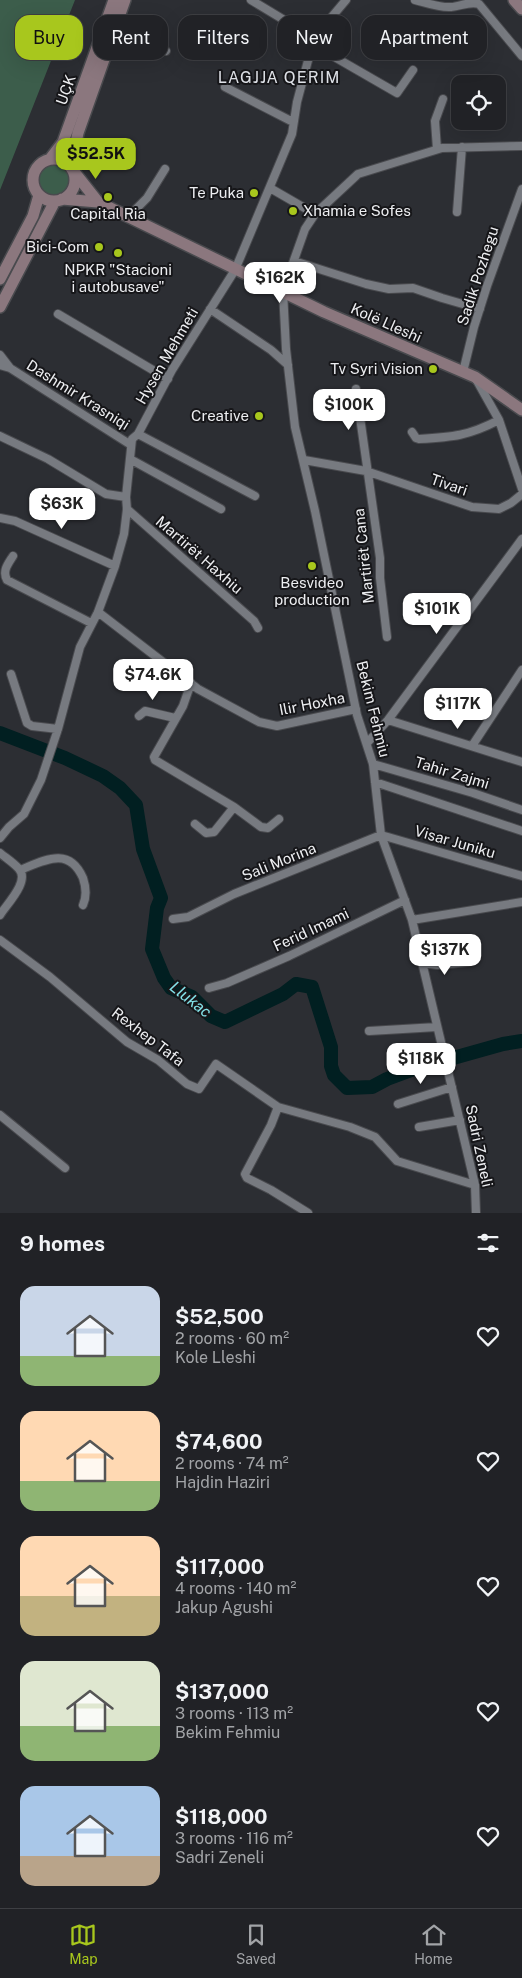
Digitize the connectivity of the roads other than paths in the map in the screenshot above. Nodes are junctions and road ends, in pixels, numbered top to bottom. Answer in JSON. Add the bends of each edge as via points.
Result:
{"nodes":[{"id":1,"x":114,"y":0,"type":"edge"},
{"id":2,"x":125,"y":0,"type":"edge"},
{"id":3,"x":251,"y":0,"type":"edge"},
{"id":4,"x":346,"y":0,"type":"edge"},
{"id":5,"x":415,"y":0,"type":"edge"},
{"id":6,"x":514,"y":0,"type":"edge"},
{"id":7,"x":435,"y":3,"type":"edge"},
{"id":8,"x":522,"y":10,"type":"edge"},
{"id":9,"x":120,"y":15,"type":"edge"},
{"id":10,"x":334,"y":15,"type":"edge"},
{"id":11,"x":277,"y":17,"type":"edge"},
{"id":12,"x":522,"y":56,"type":"edge"},
{"id":13,"x":104,"y":60,"type":"edge"},
{"id":14,"x":308,"y":60,"type":"edge"},
{"id":15,"x":344,"y":60,"type":"edge"},
{"id":16,"x":412,"y":70,"type":"dead end"},
{"id":17,"x":225,"y":88,"type":"dead end"},
{"id":18,"x":444,"y":99,"type":"dead end"},
{"id":19,"x":293,"y":122,"type":"junction"},
{"id":20,"x":522,"y":146,"type":"edge"},
{"id":21,"x":462,"y":147,"type":"junction"},
{"id":22,"x":437,"y":149,"type":"junction"},
{"id":23,"x":50,"y":159,"type":"junction"},
{"id":24,"x":165,"y":169,"type":"dead end"},
{"id":25,"x":73,"y":170,"type":"junction"},
{"id":26,"x":270,"y":188,"type":"junction"},
{"id":27,"x":522,"y":189,"type":"edge"},
{"id":28,"x":39,"y":195,"type":"junction"},
{"id":29,"x":58,"y":200,"type":"junction"},
{"id":30,"x":98,"y":202,"type":"junction"},
{"id":31,"x":457,"y":212,"type":"dead end"},
{"id":32,"x":316,"y":214,"type":"junction"},
{"id":33,"x":127,"y":218,"type":"junction"},
{"id":34,"x":294,"y":261,"type":"junction"},
{"id":35,"x":234,"y":270,"type":"junction"},
{"id":36,"x":0,"y":279,"type":"edge"},
{"id":37,"x":283,"y":291,"type":"junction"},
{"id":38,"x":0,"y":307,"type":"edge"},
{"id":39,"x":210,"y":309,"type":"junction"},
{"id":40,"x":480,"y":309,"type":"junction"},
{"id":41,"x":58,"y":314,"type":"dead end"},
{"id":42,"x":0,"y":355,"type":"edge"},
{"id":43,"x":288,"y":365,"type":"junction"},
{"id":44,"x":0,"y":366,"type":"edge"},
{"id":45,"x":10,"y":368,"type":"junction"},
{"id":46,"x":463,"y":372,"type":"junction"},
{"id":47,"x":475,"y":378,"type":"junction"},
{"id":48,"x":168,"y":379,"type":"junction"},
{"id":49,"x":356,"y":388,"type":"dead end"},
{"id":50,"x":522,"y":410,"type":"edge"},
{"id":51,"x":499,"y":420,"type":"junction"},
{"id":52,"x":412,"y":432,"type":"dead end"},
{"id":53,"x":138,"y":434,"type":"junction"},
{"id":54,"x":0,"y":436,"type":"edge"},
{"id":55,"x":131,"y":445,"type":"junction"},
{"id":56,"x":130,"y":459,"type":"junction"},
{"id":57,"x":304,"y":460,"type":"junction"},
{"id":58,"x":366,"y":472,"type":"junction"},
{"id":59,"x":522,"y":489,"type":"edge"},
{"id":60,"x":522,"y":494,"type":"edge"},
{"id":61,"x":255,"y":496,"type":"dead end"},
{"id":62,"x":126,"y":497,"type":"junction"},
{"id":63,"x":126,"y":509,"type":"junction"},
{"id":64,"x":221,"y":509,"type":"dead end"},
{"id":65,"x":0,"y":518,"type":"edge"},
{"id":66,"x":522,"y":539,"type":"edge"},
{"id":67,"x":13,"y":556,"type":"dead end"},
{"id":68,"x":115,"y":566,"type":"junction"},
{"id":69,"x":98,"y":612,"type":"junction"},
{"id":70,"x":91,"y":623,"type":"junction"},
{"id":71,"x":256,"y":624,"type":"dead end"},
{"id":72,"x":387,"y":637,"type":"dead end"},
{"id":73,"x":522,"y":670,"type":"edge"},
{"id":74,"x":11,"y":674,"type":"dead end"},
{"id":75,"x":513,"y":683,"type":"junction"},
{"id":76,"x":191,"y":684,"type":"junction"},
{"id":77,"x":522,"y":684,"type":"edge"},
{"id":78,"x":356,"y":709,"type":"junction"},
{"id":79,"x":139,"y":716,"type":"dead end"},
{"id":80,"x":174,"y":718,"type":"junction"},
{"id":81,"x":388,"y":720,"type":"junction"},
{"id":82,"x":58,"y":729,"type":"junction"},
{"id":83,"x":367,"y":743,"type":"junction"},
{"id":84,"x":472,"y":746,"type":"junction"},
{"id":85,"x":522,"y":762,"type":"edge"},
{"id":86,"x":373,"y":764,"type":"junction"},
{"id":87,"x":375,"y":782,"type":"junction"},
{"id":88,"x":234,"y":807,"type":"junction"},
{"id":89,"x":522,"y":810,"type":"edge"},
{"id":90,"x":279,"y":819,"type":"dead end"},
{"id":91,"x":195,"y":824,"type":"dead end"},
{"id":92,"x":522,"y":831,"type":"edge"},
{"id":93,"x":381,"y":835,"type":"junction"},
{"id":94,"x":0,"y":838,"type":"edge"},
{"id":95,"x":0,"y":853,"type":"edge"},
{"id":96,"x":20,"y":870,"type":"junction"},
{"id":97,"x":522,"y":876,"type":"edge"},
{"id":98,"x":405,"y":900,"type":"junction"},
{"id":99,"x":522,"y":902,"type":"edge"},
{"id":100,"x":83,"y":904,"type":"dead end"},
{"id":101,"x":0,"y":915,"type":"edge"},
{"id":102,"x":173,"y":919,"type":"dead end"},
{"id":103,"x":412,"y":920,"type":"junction"},
{"id":104,"x":0,"y":940,"type":"edge"},
{"id":105,"x":468,"y":962,"type":"dead end"},
{"id":106,"x":423,"y":963,"type":"junction"},
{"id":107,"x":209,"y":988,"type":"dead end"},
{"id":108,"x":437,"y":1027,"type":"junction"},
{"id":109,"x":369,"y":1031,"type":"dead end"},
{"id":110,"x":452,"y":1087,"type":"junction"},
{"id":111,"x":398,"y":1104,"type":"dead end"},
{"id":112,"x":278,"y":1107,"type":"junction"},
{"id":113,"x":0,"y":1115,"type":"edge"},
{"id":114,"x":460,"y":1120,"type":"junction"},
{"id":115,"x":419,"y":1127,"type":"dead end"},
{"id":116,"x":65,"y":1168,"type":"dead end"},
{"id":117,"x":476,"y":1185,"type":"junction"},
{"id":118,"x":477,"y":1212,"type":"edge"},
{"id":119,"x":308,"y":1213,"type":"edge"}],
"edges":[{"from":1,"to":23,"type":"street","name":"UÇK","via":[[62,142]]},
{"from":2,"to":9,"type":"street","name":"UÇK"},
{"from":3,"to":11,"type":"street"},
{"from":4,"to":10,"type":"street"},
{"from":5,"to":7,"type":"street"},
{"from":6,"to":8,"type":"street"},
{"from":7,"to":12,"type":"street","via":[[450,7],[474,2],[480,4]]},
{"from":13,"to":25,"type":"street","name":"UÇK","via":[[78,133]]},
{"from":14,"to":19,"type":"street","name":"Hysen Mehmeti"},
{"from":15,"to":16,"type":"street","via":[[397,93]]},
{"from":17,"to":19,"type":"street"},
{"from":18,"to":22,"type":"street","via":[[435,121]]},
{"from":19,"to":26,"type":"street","name":"Hysen Mehmeti","via":[[292,134]]},
{"from":20,"to":21,"type":"street"},
{"from":21,"to":22,"type":"street"},
{"from":21,"to":31,"type":"street"},
{"from":22,"to":32,"type":"street","via":[[358,174]]},
{"from":23,"to":25,"type":"street","via":[[58,159]]},
{"from":23,"to":28,"type":"street","name":"UÇK","via":[[37,167],[34,174],[33,182]]},
{"from":24,"to":33,"type":"street","via":[[147,198]]},
{"from":25,"to":29,"type":"street","name":"UÇK","via":[[73,189]]},
{"from":25,"to":30,"type":"street"},
{"from":26,"to":32,"type":"street"},
{"from":26,"to":35,"type":"street","name":"Hysen Mehmeti"},
{"from":27,"to":40,"type":"street","name":"Sadik Pozhegu"},
{"from":28,"to":29,"type":"street"},
{"from":28,"to":36,"type":"street","name":"UÇK","via":[[33,216]]},
{"from":29,"to":30,"type":"street"},
{"from":29,"to":38,"type":"street","name":"UÇK"},
{"from":30,"to":33,"type":"street","name":"Kolë Lleshi"},
{"from":32,"to":34,"type":"street","via":[[305,229]]},
{"from":33,"to":35,"type":"street","name":"Kolë Lleshi"},
{"from":34,"to":37,"type":"street"},
{"from":34,"to":40,"type":"street","via":[[366,284],[389,289],[413,288]]},
{"from":35,"to":37,"type":"street","name":"Kolë Lleshi"},
{"from":35,"to":39,"type":"street","name":"Hysen Mehmeti"},
{"from":37,"to":43,"type":"street","name":"Bekim Fehmiu"},
{"from":37,"to":46,"type":"street","name":"Kolë Lleshi","via":[[332,316]]},
{"from":39,"to":43,"type":"street"},
{"from":39,"to":48,"type":"street","name":"Hysen Mehmeti"},
{"from":40,"to":46,"type":"street","name":"Sadik Pozhegu"},
{"from":41,"to":48,"type":"street"},
{"from":42,"to":45,"type":"street","name":"Dashmir Krasniqi"},
{"from":43,"to":57,"type":"street","name":"Bekim Fehmiu","via":[[295,427]]},
{"from":44,"to":45,"type":"street","name":"Dashmir Krasniqi"},
{"from":45,"to":55,"type":"street","name":"Dashmir Krasniqi"},
{"from":46,"to":47,"type":"street","name":"Kolë Lleshi"},
{"from":47,"to":50,"type":"street","name":"Kolë Lleshi"},
{"from":47,"to":51,"type":"street"},
{"from":48,"to":53,"type":"street","name":"Hysen Mehmeti"},
{"from":49,"to":58,"type":"street"},
{"from":51,"to":52,"type":"street","via":[[460,436],[419,439]]},
{"from":51,"to":59,"type":"street"},
{"from":53,"to":55,"type":"street","name":"Hysen Mehmeti"},
{"from":53,"to":61,"type":"street"},
{"from":54,"to":62,"type":"street","via":[[106,494]]},
{"from":55,"to":56,"type":"street","name":"Hysen Mehmeti"},
{"from":56,"to":62,"type":"street","name":"Hysen Mehmeti"},
{"from":56,"to":64,"type":"street"},
{"from":57,"to":58,"type":"street","name":"Tivari"},
{"from":57,"to":78,"type":"street","name":"Bekim Fehmiu"},
{"from":58,"to":60,"type":"street","name":"Tivari","via":[[472,507],[499,509]]},
{"from":58,"to":72,"type":"street","name":"Martirët Cana","via":[[380,558]]},
{"from":62,"to":63,"type":"street","name":"Hysen Mehmeti"},
{"from":63,"to":68,"type":"street","name":"Hysen Mehmeti","via":[[124,534]]},
{"from":63,"to":71,"type":"street","name":"Martirët Haxhiu"},
{"from":65,"to":68,"type":"street","via":[[14,521]]},
{"from":66,"to":81,"type":"street"},
{"from":67,"to":70,"type":"street","via":[[5,569],[7,580]]},
{"from":68,"to":69,"type":"street","name":"Hysen Mehmeti"},
{"from":69,"to":70,"type":"street","name":"Hysen Mehmeti"},
{"from":69,"to":76,"type":"street","name":"Ilir Hoxha"},
{"from":70,"to":82,"type":"street","name":"Hysen Mehmeti","via":[[80,647]]},
{"from":73,"to":75,"type":"street"},
{"from":74,"to":82,"type":"street","via":[[27,723]]},
{"from":75,"to":77,"type":"street"},
{"from":75,"to":84,"type":"street"},
{"from":76,"to":78,"type":"street","name":"Ilir Hoxha","via":[[259,722],[277,726]]},
{"from":76,"to":80,"type":"street","via":[[183,706]]},
{"from":78,"to":83,"type":"street","name":"Bekim Fehmiu"},
{"from":79,"to":80,"type":"street","via":[[145,711]]},
{"from":80,"to":88,"type":"street","via":[[154,755],[155,760]]},
{"from":81,"to":83,"type":"street"},
{"from":81,"to":84,"type":"street"},
{"from":82,"to":94,"type":"street","name":"Hysen Mehmeti","via":[[41,780],[24,814]]},
{"from":83,"to":86,"type":"street","name":"Bekim Fehmiu"},
{"from":84,"to":85,"type":"street"},
{"from":86,"to":87,"type":"street","name":"Bekim Fehmiu"},
{"from":86,"to":89,"type":"street","name":"Tahir Zajmi"},
{"from":87,"to":92,"type":"street"},
{"from":87,"to":93,"type":"street","name":"Bekim Fehmiu"},
{"from":88,"to":90,"type":"street","via":[[261,827],[268,828]]},
{"from":88,"to":91,"type":"street","via":[[214,832],[206,833]]},
{"from":93,"to":97,"type":"street","name":"Visar Juniku"},
{"from":93,"to":98,"type":"street","name":"Bekim Fehmiu"},
{"from":93,"to":102,"type":"street","name":"Sali Morina","via":[[234,894],[188,917]]},
{"from":95,"to":96,"type":"street"},
{"from":96,"to":100,"type":"street","via":[[57,858],[68,859],[78,867],[84,882],[86,897]]},
{"from":96,"to":101,"type":"street","via":[[23,876],[21,886]]},
{"from":98,"to":103,"type":"street","name":"Bekim Fehmiu"},
{"from":98,"to":107,"type":"street","name":"Ferid Imami","via":[[289,956]]},
{"from":99,"to":103,"type":"street"},
{"from":103,"to":106,"type":"street","name":"Bekim Fehmiu"},
{"from":104,"to":112,"type":"street","name":"Rexhep Tafa","via":[[127,1042],[158,1060],[187,1084],[199,1089],[216,1064]]},
{"from":105,"to":106,"type":"street"},
{"from":106,"to":108,"type":"street","name":"Bekim Fehmiu"},
{"from":108,"to":109,"type":"street"},
{"from":108,"to":110,"type":"street","name":"Sadri Zeneli"},
{"from":110,"to":111,"type":"street"},
{"from":110,"to":114,"type":"street","name":"Sadri Zeneli"},
{"from":112,"to":117,"type":"street","name":"Rexhep Tafa","via":[[350,1127],[375,1138],[397,1161]]},
{"from":112,"to":119,"type":"street","via":[[245,1174]]},
{"from":113,"to":116,"type":"street"},
{"from":114,"to":115,"type":"street"},
{"from":114,"to":117,"type":"street","name":"Sadri Zeneli"},
{"from":117,"to":118,"type":"street","name":"Sadri Zeneli"}]}
